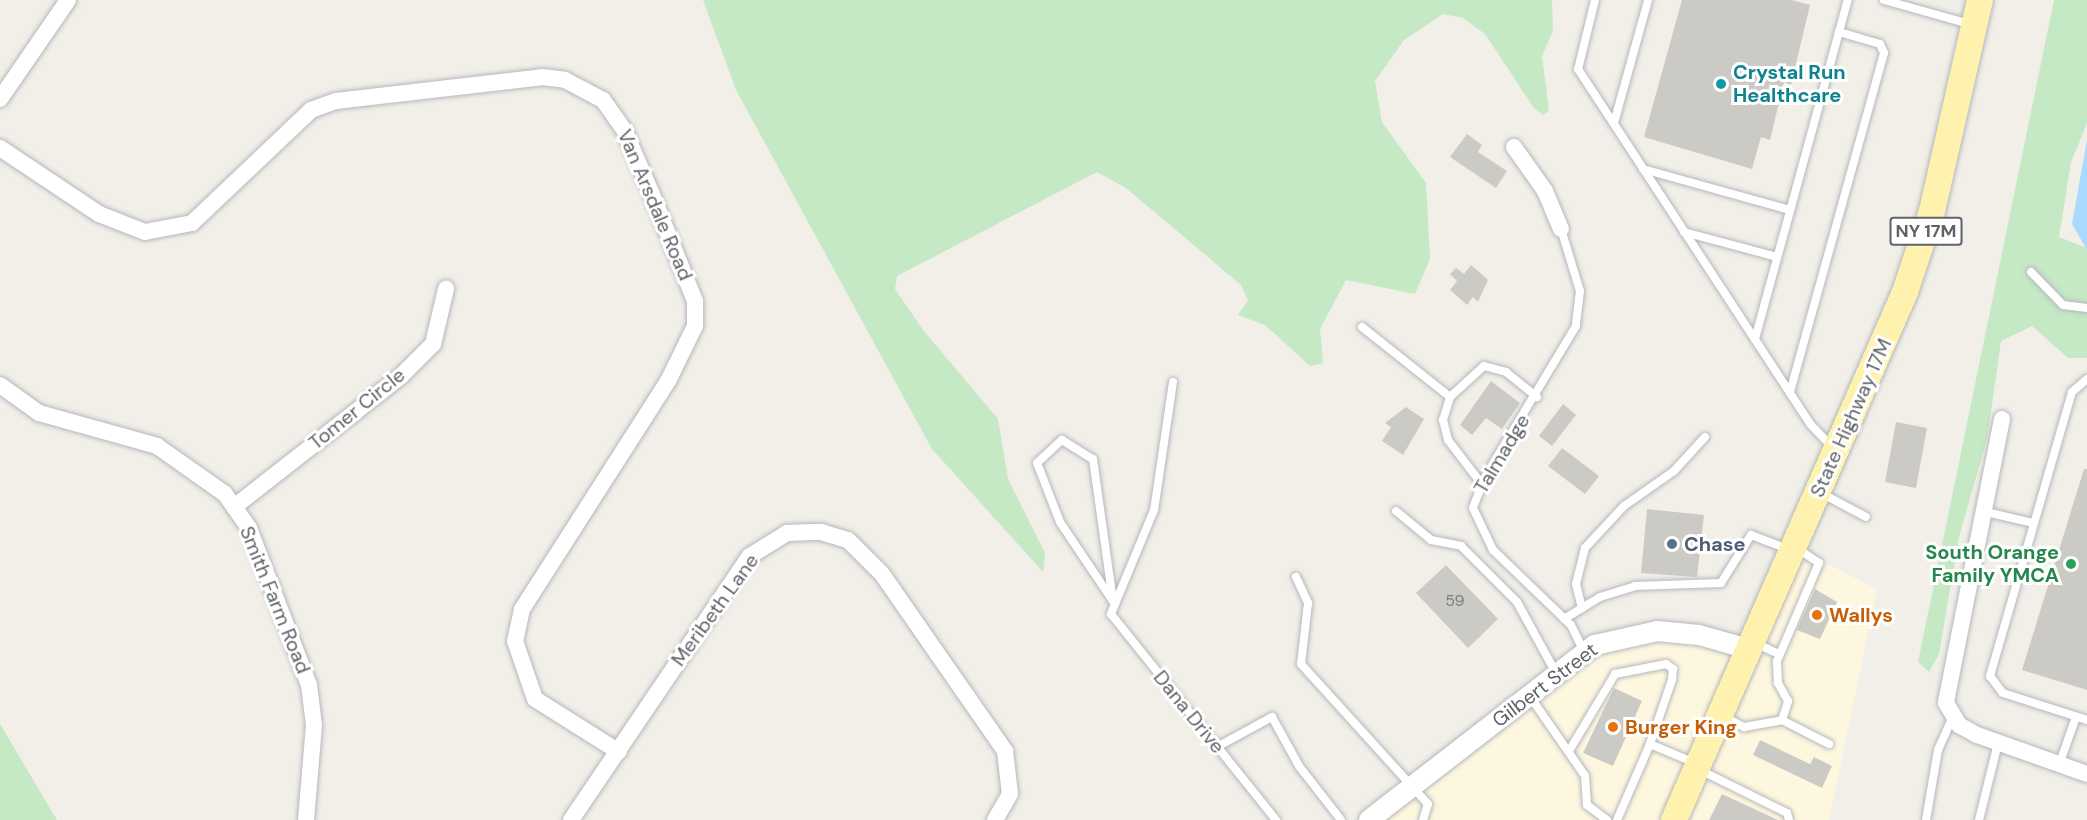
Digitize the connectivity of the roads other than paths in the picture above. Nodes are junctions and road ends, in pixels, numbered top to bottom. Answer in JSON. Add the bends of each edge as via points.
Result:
{"nodes":[{"id":1,"x":68,"y":0,"type":"edge"},
{"id":2,"x":1595,"y":0,"type":"edge"},
{"id":3,"x":1648,"y":0,"type":"edge"},
{"id":4,"x":1848,"y":0,"type":"edge"},
{"id":5,"x":1884,"y":0,"type":"edge"},
{"id":6,"x":1976,"y":7,"type":"edge"},
{"id":7,"x":1839,"y":32,"type":"junction"},
{"id":8,"x":0,"y":99,"type":"edge"},
{"id":9,"x":1614,"y":123,"type":"junction"},
{"id":10,"x":1514,"y":147,"type":"dead end"},
{"id":11,"x":0,"y":148,"type":"edge"},
{"id":12,"x":1643,"y":169,"type":"junction"},
{"id":13,"x":1790,"y":210,"type":"junction"},
{"id":14,"x":1561,"y":229,"type":"joint"},
{"id":15,"x":1684,"y":232,"type":"junction"},
{"id":16,"x":1777,"y":257,"type":"junction"},
{"id":17,"x":2031,"y":272,"type":"dead end"},
{"id":18,"x":446,"y":289,"type":"dead end"},
{"id":19,"x":2087,"y":308,"type":"edge"},
{"id":20,"x":1362,"y":327,"type":"dead end"},
{"id":21,"x":1755,"y":339,"type":"junction"},
{"id":22,"x":2087,"y":379,"type":"edge"},
{"id":23,"x":1173,"y":382,"type":"dead end"},
{"id":24,"x":0,"y":385,"type":"edge"},
{"id":25,"x":1790,"y":392,"type":"junction"},
{"id":26,"x":1450,"y":397,"type":"junction"},
{"id":27,"x":1537,"y":397,"type":"junction"},
{"id":28,"x":2002,"y":419,"type":"dead end"},
{"id":29,"x":1705,"y":437,"type":"dead end"},
{"id":30,"x":1837,"y":451,"type":"junction"},
{"id":31,"x":1481,"y":483,"type":"junction"},
{"id":32,"x":1819,"y":492,"type":"junction"},
{"id":33,"x":234,"y":507,"type":"junction"},
{"id":34,"x":1396,"y":511,"type":"dead end"},
{"id":35,"x":1986,"y":512,"type":"junction"},
{"id":36,"x":1866,"y":517,"type":"dead end"},
{"id":37,"x":2033,"y":523,"type":"junction"},
{"id":38,"x":1793,"y":549,"type":"junction"},
{"id":39,"x":1296,"y":577,"type":"dead end"},
{"id":40,"x":1113,"y":601,"type":"junction"},
{"id":41,"x":1582,"y":608,"type":"junction"},
{"id":42,"x":1564,"y":619,"type":"junction"},
{"id":43,"x":1750,"y":646,"type":"junction"},
{"id":44,"x":1584,"y":652,"type":"junction"},
{"id":45,"x":1779,"y":654,"type":"junction"},
{"id":46,"x":1556,"y":673,"type":"junction"},
{"id":47,"x":1529,"y":695,"type":"junction"},
{"id":48,"x":1720,"y":714,"type":"junction"},
{"id":49,"x":1952,"y":717,"type":"junction"},
{"id":50,"x":2076,"y":717,"type":"junction"},
{"id":51,"x":1782,"y":720,"type":"junction"},
{"id":52,"x":2087,"y":720,"type":"edge"},
{"id":53,"x":1998,"y":743,"type":"junction"},
{"id":54,"x":1650,"y":744,"type":"junction"},
{"id":55,"x":1829,"y":744,"type":"dead end"},
{"id":56,"x":1217,"y":747,"type":"junction"},
{"id":57,"x":1569,"y":751,"type":"junction"},
{"id":58,"x":619,"y":752,"type":"junction"},
{"id":59,"x":2059,"y":765,"type":"junction"},
{"id":60,"x":1698,"y":766,"type":"junction"},
{"id":61,"x":2087,"y":774,"type":"edge"},
{"id":62,"x":1412,"y":786,"type":"junction"},
{"id":63,"x":306,"y":820,"type":"edge"},
{"id":64,"x":571,"y":820,"type":"edge"},
{"id":65,"x":995,"y":820,"type":"edge"},
{"id":66,"x":1276,"y":820,"type":"edge"},
{"id":67,"x":1341,"y":820,"type":"edge"},
{"id":68,"x":1369,"y":820,"type":"edge"},
{"id":69,"x":1423,"y":820,"type":"edge"},
{"id":70,"x":1607,"y":820,"type":"edge"},
{"id":71,"x":1617,"y":820,"type":"edge"},
{"id":72,"x":1674,"y":820,"type":"edge"},
{"id":73,"x":1789,"y":820,"type":"edge"},
{"id":74,"x":1926,"y":820,"type":"edge"},
{"id":75,"x":1979,"y":820,"type":"edge"}],
"edges":[{"from":1,"to":8,"type":"street"},
{"from":2,"to":9,"type":"lane","via":[[1577,62]]},
{"from":3,"to":9,"type":"lane"},
{"from":4,"to":7,"type":"lane"},
{"from":5,"to":6,"type":"lane"},
{"from":6,"to":30,"type":"main road","name":"State Highway 17M","number":"NY 17M","via":[[1925,237]]},
{"from":7,"to":13,"type":"lane"},
{"from":7,"to":25,"type":"lane","via":[[1880,44],[1884,53]]},
{"from":9,"to":12,"type":"lane"},
{"from":10,"to":14,"type":"street","via":[[1545,190]]},
{"from":11,"to":58,"type":"street","name":"Van Arsdale Road","via":[[99,214],[145,232],[192,223],[311,111],[336,100],[542,77],[565,80],[603,100],[626,132],[651,192],[695,301],[695,326],[668,381],[522,609],[515,641],[535,699]]},
{"from":12,"to":13,"type":"lane"},
{"from":12,"to":15,"type":"lane"},
{"from":13,"to":16,"type":"lane"},
{"from":14,"to":27,"type":"lane","name":"Talmadge","via":[[1580,304],[1576,326]]},
{"from":15,"to":16,"type":"lane"},
{"from":15,"to":21,"type":"lane"},
{"from":16,"to":21,"type":"lane"},
{"from":17,"to":19,"type":"lane","via":[[2063,305]]},
{"from":18,"to":33,"type":"street","name":"Tomer Circle","via":[[433,344],[401,376]]},
{"from":20,"to":26,"type":"lane"},
{"from":21,"to":25,"type":"lane"},
{"from":22,"to":37,"type":"lane","via":[[2072,392]]},
{"from":23,"to":40,"type":"lane","via":[[1154,510]]},
{"from":24,"to":33,"type":"street","name":"Smith Farm Road","via":[[39,413],[157,446],[204,476]]},
{"from":25,"to":30,"type":"lane"},
{"from":26,"to":27,"type":"lane","via":[[1484,366],[1506,372]]},
{"from":26,"to":31,"type":"lane","via":[[1443,420],[1448,440]]},
{"from":27,"to":31,"type":"lane","name":"Talmadge"},
{"from":28,"to":35,"type":"street"},
{"from":29,"to":41,"type":"lane","via":[[1674,471],[1624,506],[1585,548],[1576,584]]},
{"from":30,"to":32,"type":"main road","name":"State Highway 17M","number":"NY 17M"},
{"from":31,"to":42,"type":"lane","name":"Talmadge","via":[[1473,508],[1482,535]]},
{"from":32,"to":36,"type":"lane"},
{"from":32,"to":38,"type":"main road","name":"State Highway 17M","number":"NY 17M"},
{"from":33,"to":63,"type":"street","name":"Smith Farm Road","via":[[249,528],[310,693],[314,726]]},
{"from":34,"to":46,"type":"lane","via":[[1431,540],[1461,546],[1517,602]]},
{"from":35,"to":37,"type":"lane"},
{"from":35,"to":49,"type":"street","via":[[1946,688]]},
{"from":37,"to":50,"type":"lane","via":[[1991,681],[2003,693]]},
{"from":38,"to":41,"type":"lane","via":[[1751,535],[1721,583],[1635,586]]},
{"from":38,"to":43,"type":"main road","name":"State Highway 17M","number":"NY 17M"},
{"from":38,"to":45,"type":"lane","via":[[1819,563]]},
{"from":39,"to":62,"type":"lane","via":[[1308,603],[1301,664]]},
{"from":40,"to":40,"type":"lane","via":[[1060,522],[1037,463],[1062,440],[1093,459]]},
{"from":40,"to":56,"type":"lane","name":"Dana Drive","via":[[1111,614]]},
{"from":41,"to":42,"type":"lane"},
{"from":42,"to":44,"type":"lane","name":"Talmadge"},
{"from":43,"to":44,"type":"street","name":"Gilbert Street","via":[[1657,631],[1626,634]]},
{"from":43,"to":45,"type":"lane"},
{"from":43,"to":48,"type":"main road","name":"State Highway 17M","number":"NY 17M"},
{"from":44,"to":46,"type":"street","name":"Gilbert Street"},
{"from":45,"to":51,"type":"lane","via":[[1776,674],[1788,701]]},
{"from":46,"to":47,"type":"street","name":"Gilbert Street"},
{"from":47,"to":57,"type":"lane"},
{"from":47,"to":62,"type":"street","name":"Gilbert Street"},
{"from":48,"to":51,"type":"lane","via":[[1744,727]]},
{"from":48,"to":60,"type":"main road","name":"State Highway 17M","number":"NY 17M"},
{"from":49,"to":53,"type":"street"},
{"from":49,"to":74,"type":"lane","via":[[1938,750]]},
{"from":50,"to":52,"type":"lane"},
{"from":50,"to":59,"type":"lane"},
{"from":51,"to":55,"type":"lane"},
{"from":53,"to":59,"type":"street"},
{"from":53,"to":75,"type":"lane"},
{"from":54,"to":57,"type":"lane","via":[[1672,680],[1673,669],[1666,664],[1615,674]]},
{"from":54,"to":60,"type":"lane"},
{"from":54,"to":71,"type":"lane"},
{"from":56,"to":66,"type":"lane","name":"Dana Drive"},
{"from":56,"to":67,"type":"lane","via":[[1272,717],[1299,766]]},
{"from":57,"to":70,"type":"lane","via":[[1585,776],[1587,805]]},
{"from":58,"to":64,"type":"street","name":"Meribeth Lane"},
{"from":58,"to":65,"type":"street","name":"Meribeth Lane","via":[[750,556],[788,533],[821,532],[848,540],[882,574],[1005,752],[1010,794]]},
{"from":59,"to":61,"type":"street"},
{"from":60,"to":72,"type":"main road","name":"State Highway 17M","number":"NY 17M"},
{"from":60,"to":73,"type":"lane","via":[[1787,813]]},
{"from":62,"to":68,"type":"street","name":"Gilbert Street"},
{"from":62,"to":69,"type":"lane","via":[[1428,804]]}]}
